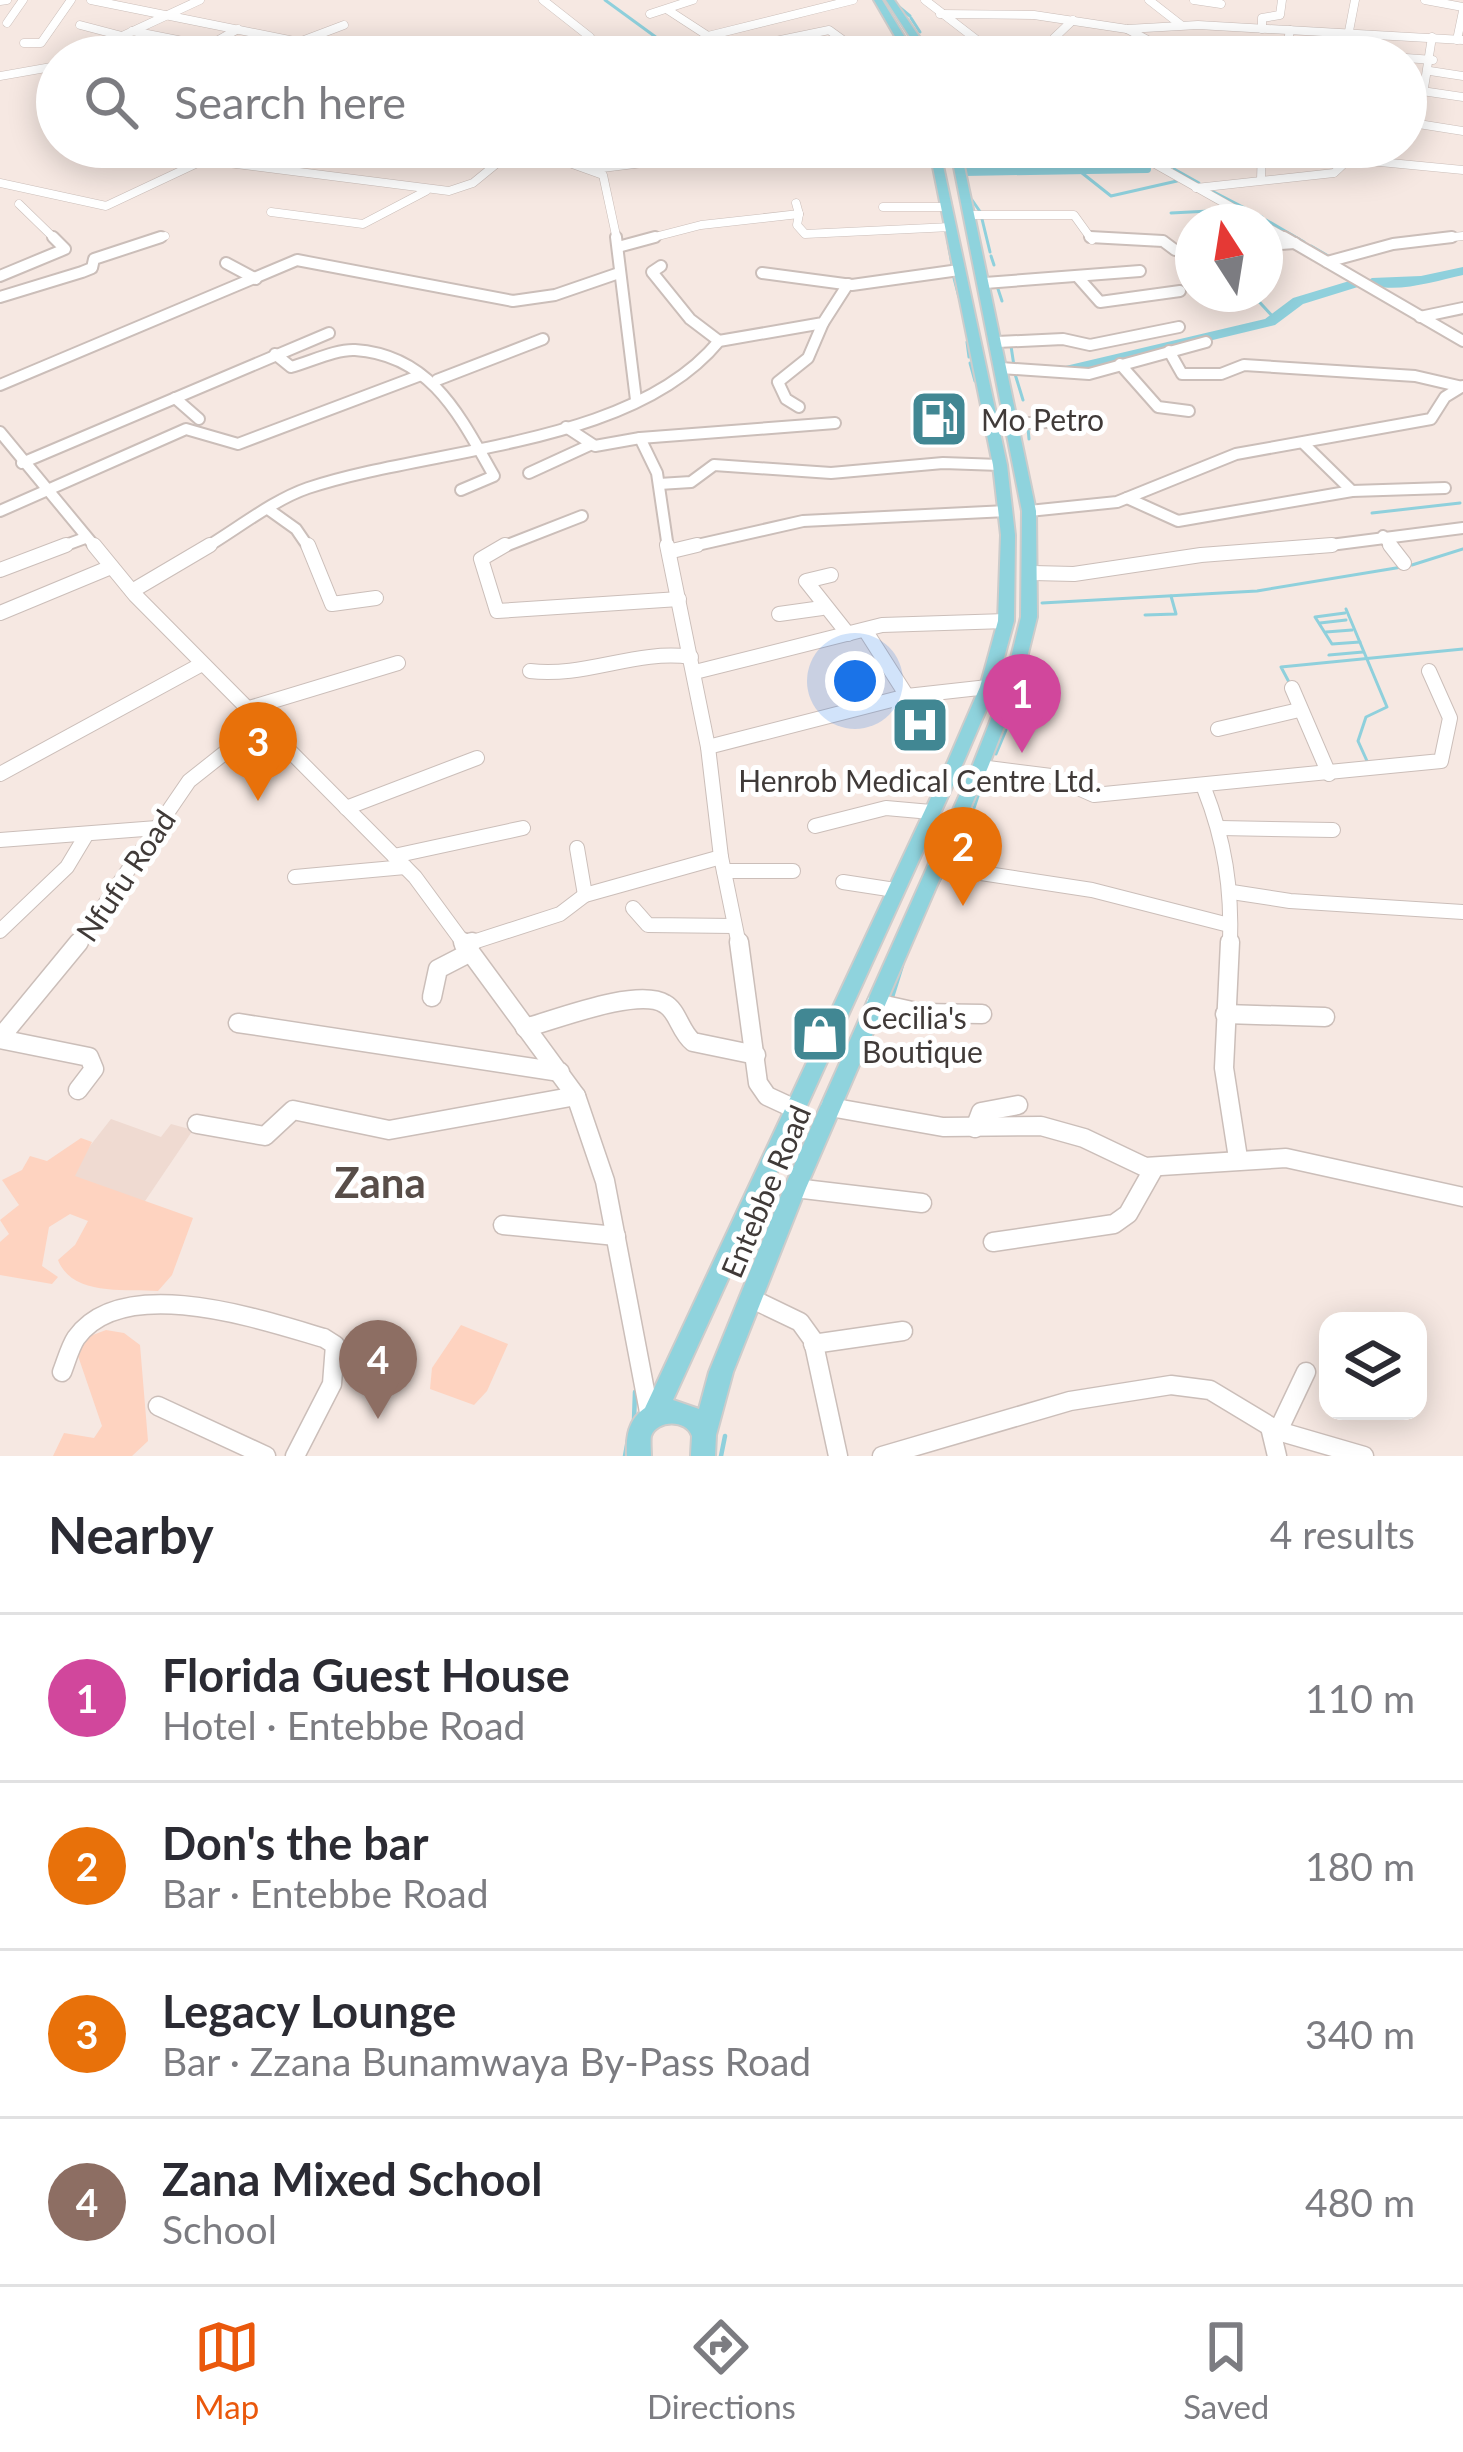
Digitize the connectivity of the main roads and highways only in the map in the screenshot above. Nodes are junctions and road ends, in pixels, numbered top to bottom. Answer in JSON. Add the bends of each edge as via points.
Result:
{"nodes":[{"id":1,"x":878,"y":0,"type":"edge"},
{"id":2,"x":890,"y":0,"type":"edge"},
{"id":3,"x":901,"y":36,"type":"edge"},
{"id":4,"x":917,"y":36,"type":"edge"},
{"id":5,"x":938,"y":168,"type":"edge"},
{"id":6,"x":960,"y":168,"type":"edge"},
{"id":7,"x":987,"y":291,"type":"junction"},
{"id":8,"x":966,"y":298,"type":"junction"},
{"id":9,"x":652,"y":1415,"type":"junction"},
{"id":10,"x":704,"y":1444,"type":"edge"},
{"id":11,"x":639,"y":1456,"type":"edge"}],
"edges":[{"from":1,"to":3,"type":"main road"},
{"from":2,"to":4,"type":"main road"},
{"from":5,"to":8,"type":"main road","name":"Entebbe Road"},
{"from":6,"to":7,"type":"main road","name":"Entebbe Road"},
{"from":7,"to":8,"type":"main road"},
{"from":7,"to":10,"type":"main road","name":"Entebbe Road","via":[[1030,511],[1033,574],[1012,686],[750,1298]]},
{"from":8,"to":9,"type":"main road","name":"Entebbe Road","via":[[1007,511],[1006,620],[988,687]]},
{"from":9,"to":10,"type":"main road","via":[[675,1408],[694,1415]]},
{"from":9,"to":11,"type":"main road","name":"Entebbe Road","via":[[639,1432]]}]}
